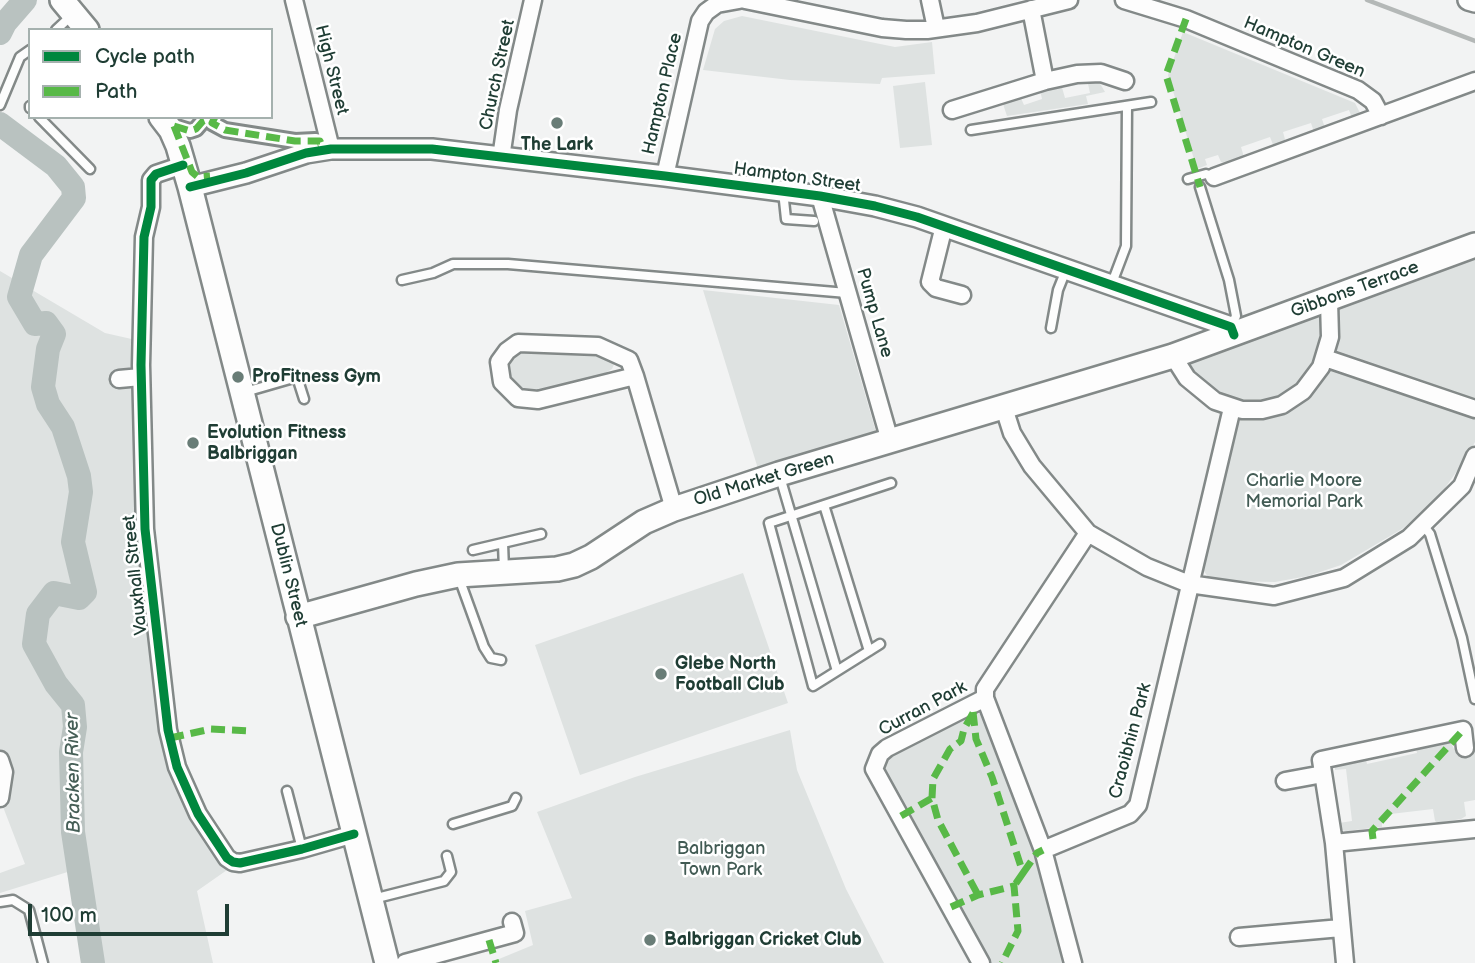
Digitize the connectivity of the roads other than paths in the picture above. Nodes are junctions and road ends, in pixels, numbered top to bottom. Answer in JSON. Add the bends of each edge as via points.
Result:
{"nodes":[{"id":1,"x":293,"y":0,"type":"edge"},
{"id":2,"x":534,"y":0,"type":"edge"},
{"id":3,"x":738,"y":0,"type":"edge"},
{"id":4,"x":745,"y":0,"type":"edge"},
{"id":5,"x":930,"y":0,"type":"edge"},
{"id":6,"x":1069,"y":0,"type":"edge"},
{"id":7,"x":1124,"y":0,"type":"edge"},
{"id":8,"x":1468,"y":0,"type":"edge"},
{"id":9,"x":1475,"y":2,"type":"edge"},
{"id":10,"x":1031,"y":9,"type":"junction"},
{"id":11,"x":74,"y":15,"type":"edge"},
{"id":12,"x":58,"y":28,"type":"edge"},
{"id":13,"x":936,"y":29,"type":"junction"},
{"id":14,"x":28,"y":51,"type":"edge"},
{"id":15,"x":1045,"y":80,"type":"junction"},
{"id":16,"x":1125,"y":81,"type":"dead end"},
{"id":17,"x":1475,"y":81,"type":"edge"},
{"id":18,"x":1151,"y":102,"type":"dead end"},
{"id":19,"x":0,"y":105,"type":"edge"},
{"id":20,"x":1127,"y":106,"type":"junction"},
{"id":21,"x":952,"y":110,"type":"dead end"},
{"id":22,"x":1381,"y":116,"type":"junction"},
{"id":23,"x":40,"y":119,"type":"edge"},
{"id":24,"x":209,"y":119,"type":"edge"},
{"id":25,"x":213,"y":119,"type":"edge"},
{"id":26,"x":172,"y":122,"type":"edge"},
{"id":27,"x":971,"y":130,"type":"dead end"},
{"id":28,"x":331,"y":149,"type":"junction"},
{"id":29,"x":501,"y":158,"type":"junction"},
{"id":30,"x":90,"y":169,"type":"dead end"},
{"id":31,"x":186,"y":176,"type":"junction"},
{"id":32,"x":665,"y":176,"type":"junction"},
{"id":33,"x":1214,"y":177,"type":"joint"},
{"id":34,"x":1188,"y":179,"type":"dead end"},
{"id":35,"x":1200,"y":187,"type":"dead end"},
{"id":36,"x":783,"y":191,"type":"junction"},
{"id":37,"x":820,"y":196,"type":"junction"},
{"id":38,"x":814,"y":221,"type":"dead end"},
{"id":39,"x":944,"y":226,"type":"junction"},
{"id":40,"x":1475,"y":245,"type":"edge"},
{"id":41,"x":1066,"y":270,"type":"junction"},
{"id":42,"x":402,"y":280,"type":"dead end"},
{"id":43,"x":1111,"y":286,"type":"junction"},
{"id":44,"x":848,"y":293,"type":"junction"},
{"id":45,"x":962,"y":295,"type":"dead end"},
{"id":46,"x":1329,"y":301,"type":"junction"},
{"id":47,"x":1051,"y":328,"type":"dead end"},
{"id":48,"x":1233,"y":331,"type":"junction"},
{"id":49,"x":1173,"y":356,"type":"junction"},
{"id":50,"x":1325,"y":358,"type":"junction"},
{"id":51,"x":635,"y":376,"type":"junction"},
{"id":52,"x":141,"y":377,"type":"junction"},
{"id":53,"x":119,"y":379,"type":"dead end"},
{"id":54,"x":242,"y":393,"type":"junction"},
{"id":55,"x":304,"y":399,"type":"dead end"},
{"id":56,"x":1004,"y":408,"type":"junction"},
{"id":57,"x":1232,"y":408,"type":"junction"},
{"id":58,"x":1475,"y":409,"type":"edge"},
{"id":59,"x":890,"y":441,"type":"junction"},
{"id":60,"x":1475,"y":456,"type":"edge"},
{"id":61,"x":779,"y":474,"type":"junction"},
{"id":62,"x":891,"y":483,"type":"dead end"},
{"id":63,"x":824,"y":505,"type":"junction"},
{"id":64,"x":674,"y":509,"type":"junction"},
{"id":65,"x":791,"y":516,"type":"junction"},
{"id":66,"x":1423,"y":524,"type":"junction"},
{"id":67,"x":1088,"y":533,"type":"junction"},
{"id":68,"x":541,"y":534,"type":"dead end"},
{"id":69,"x":503,"y":543,"type":"junction"},
{"id":70,"x":473,"y":550,"type":"dead end"},
{"id":71,"x":504,"y":571,"type":"junction"},
{"id":72,"x":458,"y":575,"type":"junction"},
{"id":73,"x":1189,"y":584,"type":"junction"},
{"id":74,"x":298,"y":617,"type":"junction"},
{"id":75,"x":880,"y":644,"type":"dead end"},
{"id":76,"x":869,"y":651,"type":"junction"},
{"id":77,"x":501,"y":660,"type":"dead end"},
{"id":78,"x":837,"y":671,"type":"junction"},
{"id":79,"x":985,"y":698,"type":"junction"},
{"id":80,"x":1475,"y":699,"type":"edge"},
{"id":81,"x":1469,"y":727,"type":"edge"},
{"id":82,"x":1465,"y":748,"type":"dead end"},
{"id":83,"x":0,"y":760,"type":"edge"},
{"id":84,"x":1323,"y":775,"type":"junction"},
{"id":85,"x":1285,"y":780,"type":"dead end"},
{"id":86,"x":287,"y":791,"type":"dead end"},
{"id":87,"x":0,"y":798,"type":"edge"},
{"id":88,"x":516,"y":798,"type":"dead end"},
{"id":89,"x":453,"y":824,"type":"dead end"},
{"id":90,"x":1475,"y":829,"type":"edge"},
{"id":91,"x":354,"y":834,"type":"junction"},
{"id":92,"x":1334,"y":843,"type":"junction"},
{"id":93,"x":302,"y":849,"type":"junction"},
{"id":94,"x":1043,"y":850,"type":"junction"},
{"id":95,"x":447,"y":856,"type":"dead end"},
{"id":96,"x":370,"y":900,"type":"junction"},
{"id":97,"x":0,"y":902,"type":"edge"},
{"id":98,"x":512,"y":922,"type":"dead end"},
{"id":99,"x":1341,"y":928,"type":"junction"},
{"id":100,"x":1239,"y":937,"type":"dead end"},
{"id":101,"x":44,"y":963,"type":"edge"},
{"id":102,"x":387,"y":963,"type":"edge"},
{"id":103,"x":405,"y":963,"type":"edge"},
{"id":104,"x":981,"y":963,"type":"edge"},
{"id":105,"x":1073,"y":963,"type":"edge"},
{"id":106,"x":1345,"y":963,"type":"edge"}],
"edges":[{"from":1,"to":28,"type":"street","name":"High Street"},
{"from":2,"to":29,"type":"street","name":"Church Street"},
{"from":3,"to":32,"type":"street","name":"Hampton Place","via":[[717,4],[699,21]]},
{"from":4,"to":13,"type":"street","via":[[882,28]]},
{"from":5,"to":13,"type":"street"},
{"from":6,"to":10,"type":"street"},
{"from":7,"to":22,"type":"street","name":"Hampton Green","via":[[1186,19],[1358,90],[1373,101]]},
{"from":8,"to":9,"type":"street"},
{"from":10,"to":13,"type":"street"},
{"from":10,"to":15,"type":"street"},
{"from":11,"to":12,"type":"lane"},
{"from":14,"to":19,"type":"lane","via":[[20,57]]},
{"from":15,"to":16,"type":"street","via":[[1089,72]]},
{"from":15,"to":21,"type":"street"},
{"from":17,"to":22,"type":"street"},
{"from":18,"to":20,"type":"lane"},
{"from":20,"to":27,"type":"lane"},
{"from":20,"to":43,"type":"lane","via":[[1126,246]]},
{"from":22,"to":33,"type":"street"},
{"from":23,"to":30,"type":"lane"},
{"from":24,"to":26,"type":"street","via":[[190,131]]},
{"from":25,"to":26,"type":"street","via":[[212,124],[225,130],[315,140],[322,146],[198,177],[187,163]]},
{"from":26,"to":31,"type":"main road","name":"Dublin Street"},
{"from":28,"to":29,"type":"street","name":"Hampton Street","via":[[432,149]]},
{"from":28,"to":31,"type":"street","name":"Hampton Street","via":[[246,173]]},
{"from":29,"to":32,"type":"street","name":"Hampton Street"},
{"from":31,"to":52,"type":"street","name":"Vauxhall Street","via":[[156,174],[151,180]]},
{"from":31,"to":54,"type":"main road","name":"Dublin Street"},
{"from":32,"to":36,"type":"street","name":"Hampton Street"},
{"from":33,"to":34,"type":"lane","via":[[1206,174]]},
{"from":35,"to":48,"type":"lane","via":[[1229,280],[1236,316]]},
{"from":36,"to":37,"type":"street","name":"Hampton Street"},
{"from":36,"to":38,"type":"lane","via":[[786,219]]},
{"from":37,"to":39,"type":"street","name":"Hampton Street","via":[[875,205]]},
{"from":37,"to":44,"type":"street","name":"Pump Lane"},
{"from":39,"to":41,"type":"street","name":"Hampton Street"},
{"from":39,"to":45,"type":"street","via":[[930,282]]},
{"from":40,"to":46,"type":"main road","name":"Gibbons Terrace"},
{"from":41,"to":43,"type":"street","name":"Hampton Street"},
{"from":41,"to":47,"type":"lane"},
{"from":42,"to":44,"type":"lane","via":[[453,264],[508,264]]},
{"from":43,"to":48,"type":"street","name":"Hampton Street"},
{"from":44,"to":59,"type":"street","name":"Pump Lane"},
{"from":46,"to":48,"type":"main road","name":"Gibbons Terrace"},
{"from":46,"to":50,"type":"street","via":[[1330,337]]},
{"from":48,"to":49,"type":"main road","name":"Old Market Green"},
{"from":49,"to":56,"type":"main road","name":"Old Market Green"},
{"from":49,"to":57,"type":"street","via":[[1204,393]]},
{"from":50,"to":57,"type":"street","via":[[1310,384],[1290,401],[1262,410]]},
{"from":50,"to":58,"type":"street"},
{"from":51,"to":51,"type":"street","via":[[629,360],[598,346],[518,343],[499,362],[502,382],[518,398],[538,400]]},
{"from":51,"to":64,"type":"street"},
{"from":52,"to":53,"type":"street"},
{"from":52,"to":93,"type":"street","name":"Vauxhall Street","via":[[145,529],[177,767],[198,814],[233,862]]},
{"from":54,"to":55,"type":"lane","via":[[297,377]]},
{"from":54,"to":74,"type":"main road","name":"Dublin Street"},
{"from":56,"to":59,"type":"main road","name":"Old Market Green"},
{"from":56,"to":67,"type":"street","via":[[1012,433],[1032,466]]},
{"from":57,"to":73,"type":"street","name":"Craoibhin Park"},
{"from":59,"to":61,"type":"main road","name":"Old Market Green"},
{"from":60,"to":66,"type":"street","via":[[1462,486]]},
{"from":61,"to":64,"type":"main road","name":"Old Market Green"},
{"from":61,"to":65,"type":"lane"},
{"from":62,"to":63,"type":"lane"},
{"from":63,"to":65,"type":"lane"},
{"from":63,"to":76,"type":"lane"},
{"from":64,"to":71,"type":"main road","name":"Old Market Green","via":[[574,565]]},
{"from":65,"to":78,"type":"lane"},
{"from":65,"to":78,"type":"lane","via":[[769,523],[813,686]]},
{"from":66,"to":73,"type":"street","via":[[1409,538],[1344,578],[1274,596]]},
{"from":66,"to":80,"type":"lane","via":[[1454,612]]},
{"from":67,"to":73,"type":"street","via":[[1147,567]]},
{"from":67,"to":79,"type":"street","via":[[985,689]]},
{"from":68,"to":69,"type":"lane"},
{"from":69,"to":70,"type":"lane"},
{"from":69,"to":71,"type":"lane"},
{"from":71,"to":72,"type":"main road","name":"Old Market Green"},
{"from":72,"to":74,"type":"main road","name":"Old Market Green"},
{"from":72,"to":77,"type":"lane","via":[[484,647],[491,658]]},
{"from":73,"to":94,"type":"street","name":"Craoibhin Park","via":[[1138,805],[1130,814]]},
{"from":74,"to":91,"type":"main road","name":"Dublin Street"},
{"from":75,"to":76,"type":"lane"},
{"from":76,"to":78,"type":"lane"},
{"from":79,"to":94,"type":"street","name":"Curran Park"},
{"from":79,"to":104,"type":"street","name":"Curran Park","via":[[887,748],[874,769]]},
{"from":81,"to":82,"type":"street"},
{"from":81,"to":84,"type":"street","via":[[1321,760]]},
{"from":83,"to":87,"type":"street","via":[[4,772]]},
{"from":84,"to":85,"type":"street"},
{"from":84,"to":92,"type":"street"},
{"from":86,"to":93,"type":"lane"},
{"from":88,"to":89,"type":"lane","via":[[512,806]]},
{"from":90,"to":92,"type":"street"},
{"from":91,"to":93,"type":"street","name":"Vauxhall Street"},
{"from":91,"to":96,"type":"main road","name":"Dublin Street"},
{"from":92,"to":99,"type":"street"},
{"from":94,"to":105,"type":"street","name":"Curran Park"},
{"from":95,"to":96,"type":"lane","via":[[451,872],[444,881]]},
{"from":96,"to":102,"type":"main road","name":"Dublin Street"},
{"from":97,"to":101,"type":"lane","via":[[13,900],[29,910]]},
{"from":98,"to":103,"type":"street","via":[[515,933]]},
{"from":99,"to":100,"type":"street"},
{"from":99,"to":106,"type":"street"}]}
